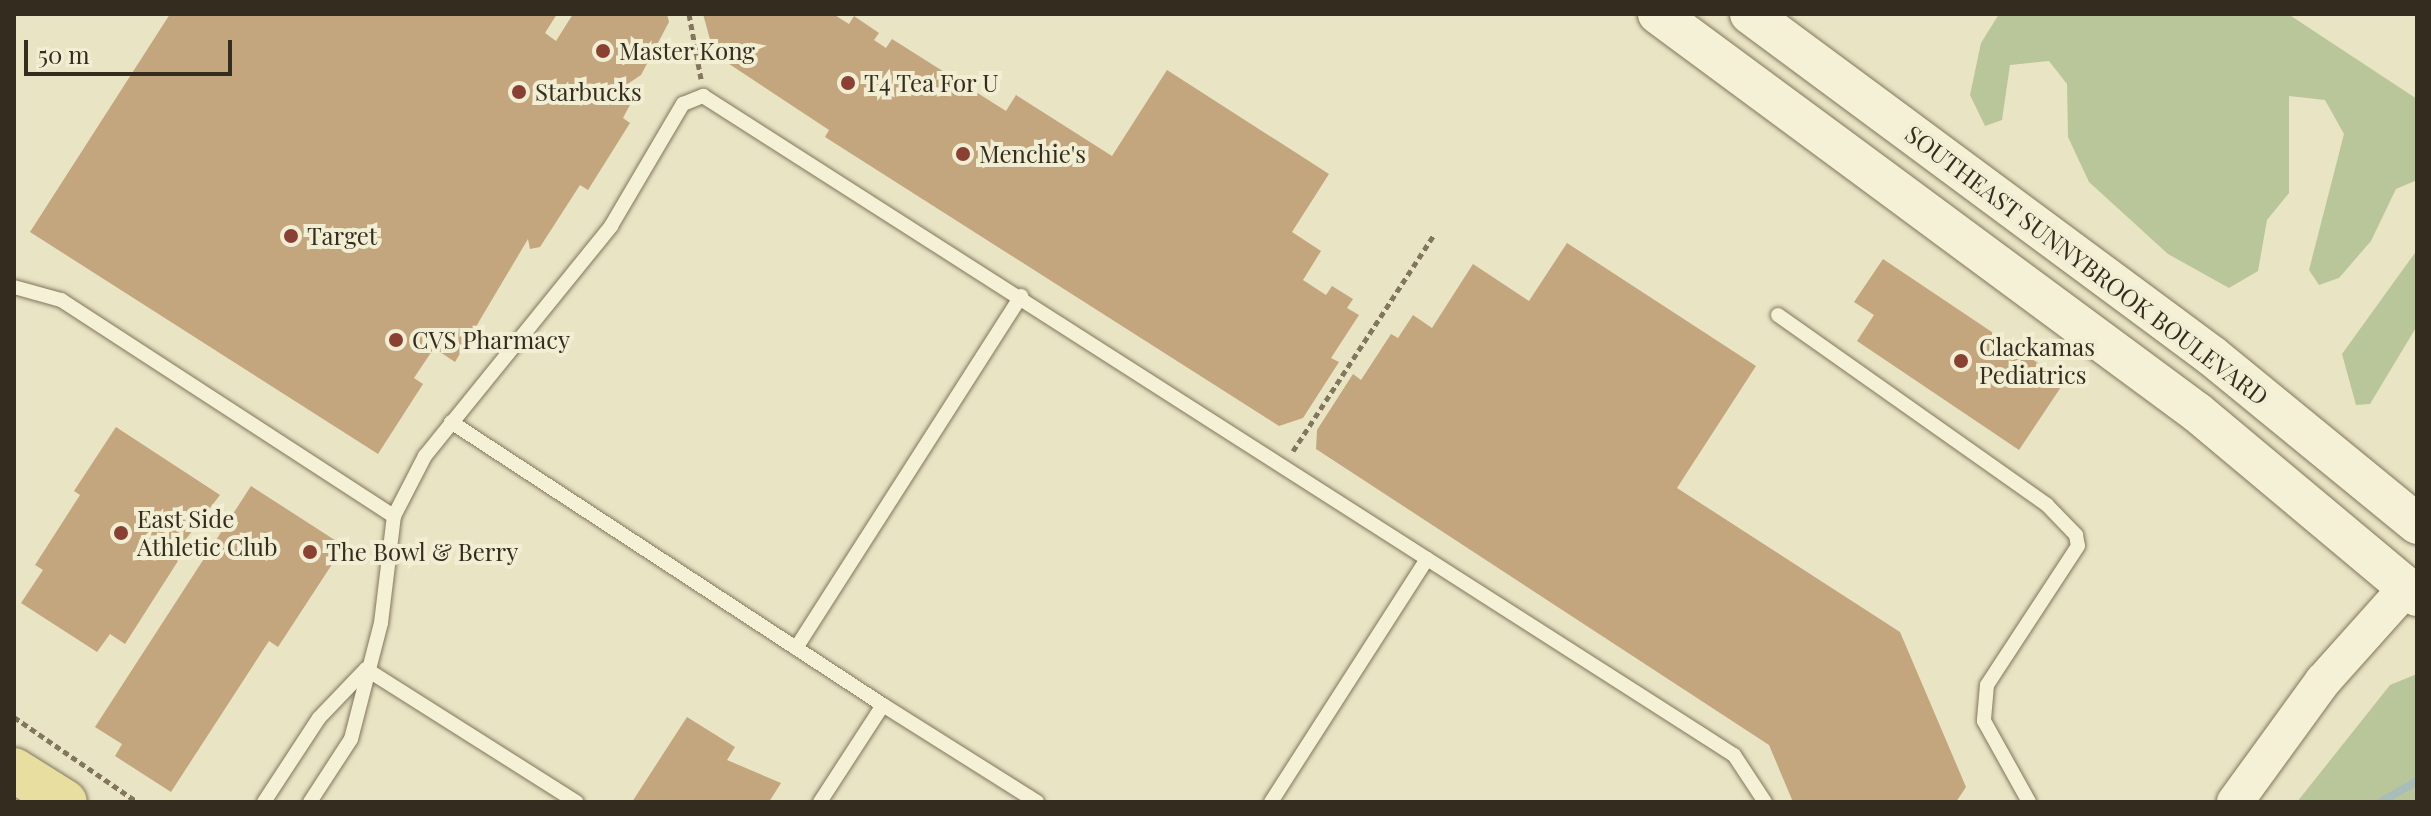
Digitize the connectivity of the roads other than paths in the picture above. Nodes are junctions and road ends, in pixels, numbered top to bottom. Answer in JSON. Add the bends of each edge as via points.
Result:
{"nodes":[{"id":1,"x":1658,"y":14,"type":"edge"},
{"id":2,"x":1750,"y":14,"type":"edge"},
{"id":3,"x":14,"y":287,"type":"edge"},
{"id":4,"x":1021,"y":296,"type":"junction"},
{"id":5,"x":1778,"y":315,"type":"dead end"},
{"id":6,"x":451,"y":422,"type":"junction"},
{"id":7,"x":394,"y":516,"type":"junction"},
{"id":8,"x":2417,"y":524,"type":"edge"},
{"id":9,"x":1427,"y":559,"type":"junction"},
{"id":10,"x":2412,"y":591,"type":"edge"},
{"id":11,"x":796,"y":648,"type":"junction"},
{"id":12,"x":366,"y":669,"type":"junction"},
{"id":13,"x":883,"y":705,"type":"junction"},
{"id":14,"x":14,"y":770,"type":"edge"},
{"id":15,"x":65,"y":802,"type":"edge"},
{"id":16,"x":264,"y":802,"type":"edge"},
{"id":17,"x":310,"y":802,"type":"edge"},
{"id":18,"x":576,"y":802,"type":"edge"},
{"id":19,"x":820,"y":802,"type":"edge"},
{"id":20,"x":1037,"y":802,"type":"edge"},
{"id":21,"x":1271,"y":802,"type":"edge"},
{"id":22,"x":1765,"y":802,"type":"edge"},
{"id":23,"x":2029,"y":802,"type":"edge"},
{"id":24,"x":2235,"y":802,"type":"edge"}],
"edges":[{"from":1,"to":10,"type":"main road","via":[[2209,421]]},
{"from":2,"to":8,"type":"main road","name":"SOUTHEAST SUNNYBROOK BOULEVARD","via":[[2233,372]]},
{"from":3,"to":7,"type":"lane","via":[[61,300]]},
{"from":4,"to":6,"type":"lane","via":[[703,96],[683,104],[611,226]]},
{"from":4,"to":9,"type":"lane"},
{"from":4,"to":11,"type":"lane"},
{"from":5,"to":23,"type":"lane","via":[[2047,505],[2076,535],[2078,546],[1987,685],[1984,721]]},
{"from":6,"to":7,"type":"lane"},
{"from":6,"to":11,"type":"lane"},
{"from":7,"to":12,"type":"lane","via":[[381,623]]},
{"from":9,"to":21,"type":"lane"},
{"from":9,"to":22,"type":"lane","via":[[1734,755]]},
{"from":10,"to":24,"type":"street","via":[[2323,681]]},
{"from":11,"to":13,"type":"lane"},
{"from":12,"to":16,"type":"lane","via":[[319,718]]},
{"from":12,"to":17,"type":"lane","via":[[351,739]]},
{"from":12,"to":18,"type":"lane"},
{"from":13,"to":19,"type":"lane"},
{"from":13,"to":20,"type":"lane"},
{"from":14,"to":15,"type":"main road"}]}
